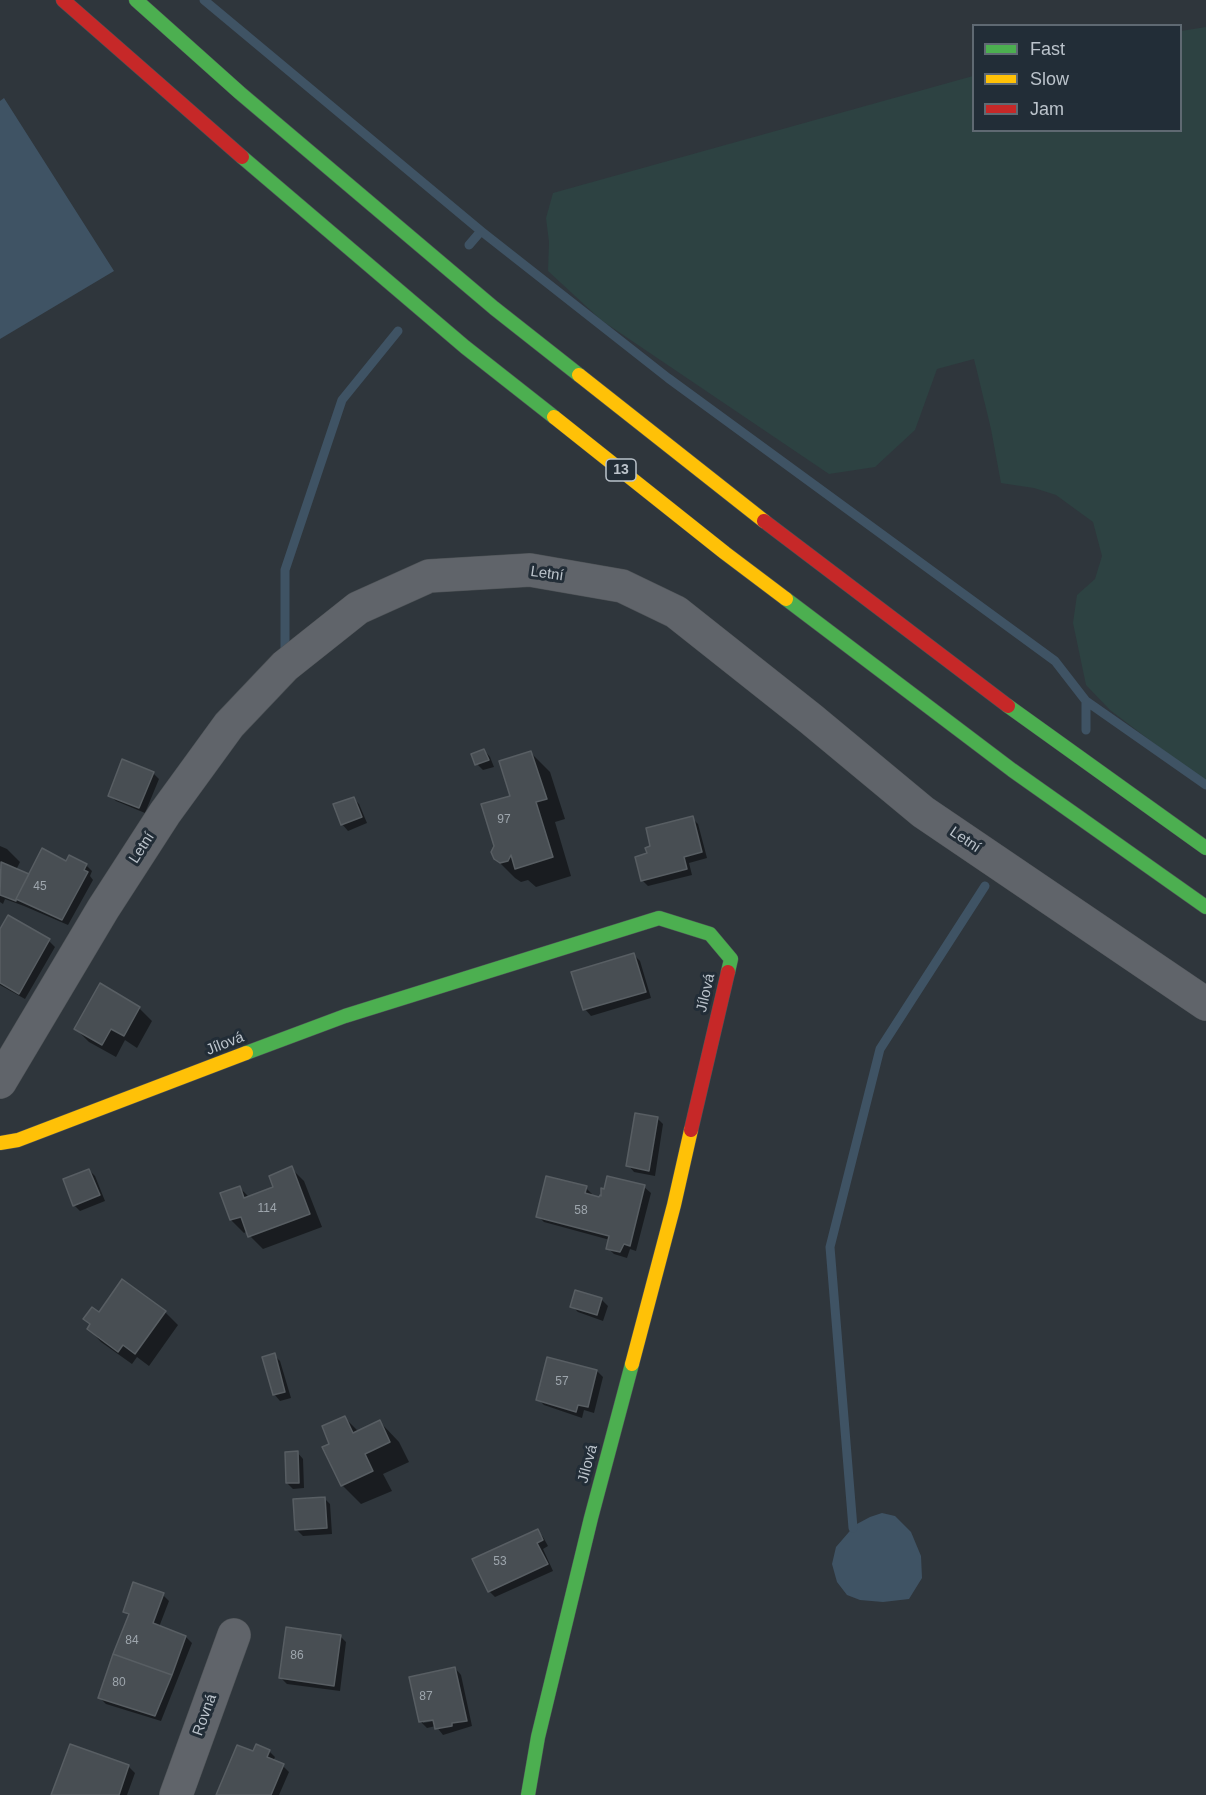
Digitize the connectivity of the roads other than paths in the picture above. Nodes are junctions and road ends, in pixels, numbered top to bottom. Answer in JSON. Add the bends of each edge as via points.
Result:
{"nodes":[{"id":1,"x":63,"y":0,"type":"edge"},
{"id":2,"x":136,"y":0,"type":"edge"},
{"id":3,"x":1206,"y":848,"type":"edge"},
{"id":4,"x":1206,"y":907,"type":"edge"},
{"id":5,"x":1206,"y":1004,"type":"edge"},
{"id":6,"x":0,"y":1082,"type":"edge"},
{"id":7,"x":0,"y":1143,"type":"edge"},
{"id":8,"x":234,"y":1635,"type":"dead end"},
{"id":9,"x":176,"y":1795,"type":"edge"},
{"id":10,"x":528,"y":1795,"type":"edge"}],
"edges":[{"from":1,"to":4,"type":"main road","number":"13","via":[[465,347],[650,494],[1012,770]]},
{"from":2,"to":3,"type":"main road","via":[[495,308],[756,515],[1037,728]]},
{"from":5,"to":6,"type":"street","name":"Letní","via":[[923,812],[676,612],[622,586],[530,570],[429,576],[358,608],[285,666],[229,725],[165,813],[103,909]]},
{"from":7,"to":10,"type":"main road","name":"Jílová","via":[[18,1140],[345,1016],[659,918],[710,934],[731,959],[674,1205],[591,1518],[538,1737]]},
{"from":8,"to":9,"type":"street","name":"Rovná"}]}
